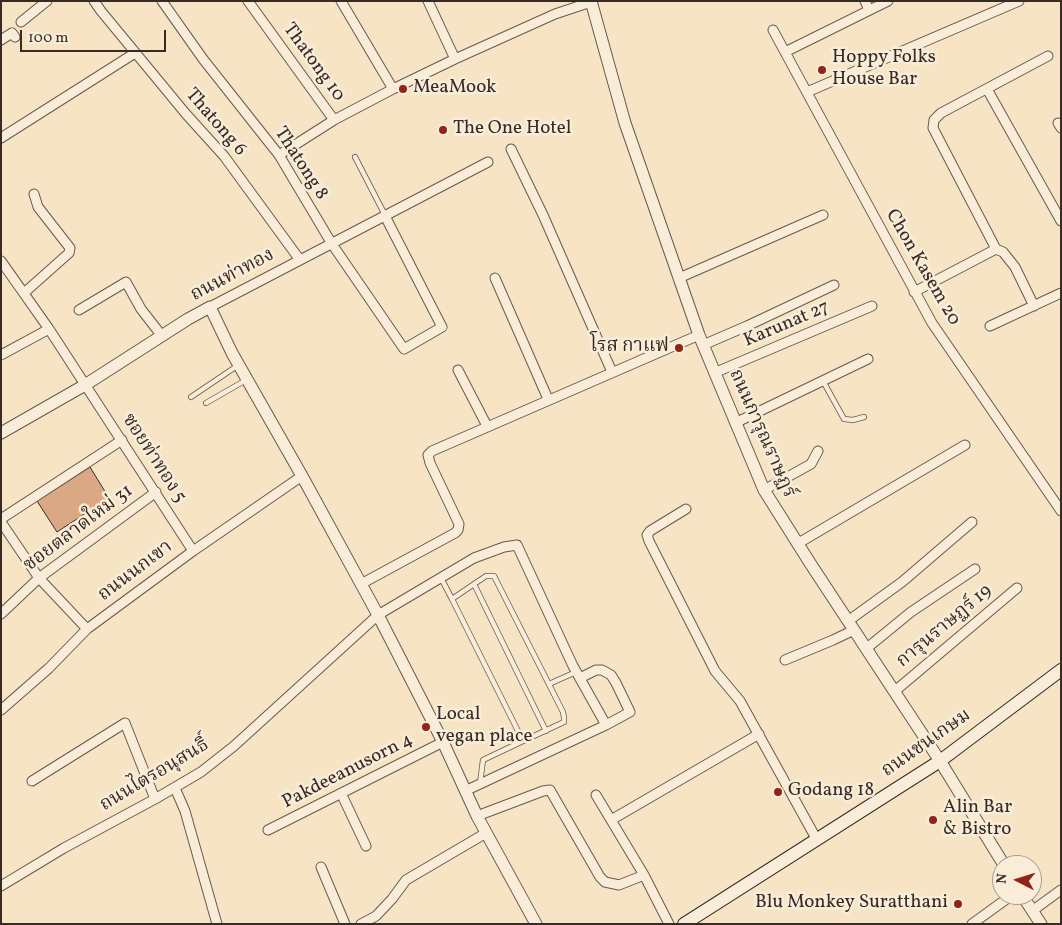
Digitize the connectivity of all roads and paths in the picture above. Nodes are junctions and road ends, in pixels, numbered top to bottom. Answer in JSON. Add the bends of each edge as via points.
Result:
{"nodes":[{"id":1,"x":47,"y":1,"type":"edge"},
{"id":2,"x":94,"y":1,"type":"edge"},
{"id":3,"x":162,"y":1,"type":"edge"},
{"id":4,"x":248,"y":1,"type":"edge"},
{"id":5,"x":341,"y":1,"type":"edge"},
{"id":6,"x":428,"y":1,"type":"edge"},
{"id":7,"x":865,"y":1,"type":"edge"},
{"id":8,"x":888,"y":1,"type":"edge"},
{"id":9,"x":1019,"y":1,"type":"edge"},
{"id":10,"x":591,"y":2,"type":"edge"},
{"id":11,"x":869,"y":10,"type":"junction"},
{"id":12,"x":21,"y":22,"type":"dead end"},
{"id":13,"x":773,"y":30,"type":"dead end"},
{"id":14,"x":15,"y":37,"type":"dead end"},
{"id":15,"x":1,"y":40,"type":"edge"},
{"id":16,"x":784,"y":52,"type":"junction"},
{"id":17,"x":135,"y":53,"type":"junction"},
{"id":18,"x":1048,"y":56,"type":"dead end"},
{"id":19,"x":455,"y":59,"type":"junction"},
{"id":20,"x":393,"y":89,"type":"junction"},
{"id":21,"x":987,"y":89,"type":"junction"},
{"id":22,"x":807,"y":92,"type":"junction"},
{"id":23,"x":334,"y":120,"type":"junction"},
{"id":24,"x":1,"y":138,"type":"edge"},
{"id":25,"x":511,"y":149,"type":"dead end"},
{"id":26,"x":278,"y":155,"type":"junction"},
{"id":27,"x":355,"y":156,"type":"dead end"},
{"id":28,"x":488,"y":162,"type":"dead end"},
{"id":29,"x":34,"y":194,"type":"dead end"},
{"id":30,"x":823,"y":215,"type":"dead end"},
{"id":31,"x":385,"y":216,"type":"junction"},
{"id":32,"x":1061,"y":221,"type":"edge"},
{"id":33,"x":332,"y":244,"type":"junction"},
{"id":34,"x":996,"y":249,"type":"junction"},
{"id":35,"x":300,"y":260,"type":"junction"},
{"id":36,"x":1,"y":261,"type":"edge"},
{"id":37,"x":5,"y":273,"type":"edge"},
{"id":38,"x":495,"y":278,"type":"dead end"},
{"id":39,"x":679,"y":278,"type":"junction"},
{"id":40,"x":834,"y":285,"type":"dead end"},
{"id":41,"x":914,"y":292,"type":"junction"},
{"id":42,"x":24,"y":293,"type":"junction"},
{"id":43,"x":1061,"y":293,"type":"edge"},
{"id":44,"x":872,"y":306,"type":"dead end"},
{"id":45,"x":1034,"y":306,"type":"junction"},
{"id":46,"x":210,"y":307,"type":"junction"},
{"id":47,"x":79,"y":310,"type":"dead end"},
{"id":48,"x":990,"y":326,"type":"dead end"},
{"id":49,"x":49,"y":329,"type":"junction"},
{"id":50,"x":162,"y":336,"type":"junction"},
{"id":51,"x":701,"y":340,"type":"junction"},
{"id":52,"x":1,"y":356,"type":"edge"},
{"id":53,"x":868,"y":359,"type":"dead end"},
{"id":54,"x":239,"y":365,"type":"junction"},
{"id":55,"x":458,"y":370,"type":"dead end"},
{"id":56,"x":612,"y":372,"type":"junction"},
{"id":57,"x":714,"y":373,"type":"junction"},
{"id":58,"x":247,"y":380,"type":"junction"},
{"id":59,"x":823,"y":381,"type":"junction"},
{"id":60,"x":85,"y":385,"type":"junction"},
{"id":61,"x":191,"y":397,"type":"dead end"},
{"id":62,"x":548,"y":399,"type":"junction"},
{"id":63,"x":206,"y":403,"type":"dead end"},
{"id":64,"x":864,"y":417,"type":"dead end"},
{"id":65,"x":735,"y":423,"type":"junction"},
{"id":66,"x":487,"y":426,"type":"junction"},
{"id":67,"x":1,"y":433,"type":"edge"},
{"id":68,"x":122,"y":440,"type":"junction"},
{"id":69,"x":966,"y":445,"type":"dead end"},
{"id":70,"x":818,"y":450,"type":"dead end"},
{"id":71,"x":302,"y":476,"type":"junction"},
{"id":72,"x":764,"y":490,"type":"junction"},
{"id":73,"x":156,"y":492,"type":"junction"},
{"id":74,"x":686,"y":509,"type":"dead end"},
{"id":75,"x":1061,"y":511,"type":"edge"},
{"id":76,"x":1,"y":520,"type":"edge"},
{"id":77,"x":972,"y":522,"type":"dead end"},
{"id":78,"x":798,"y":544,"type":"junction"},
{"id":79,"x":193,"y":551,"type":"junction"},
{"id":80,"x":975,"y":569,"type":"dead end"},
{"id":81,"x":39,"y":578,"type":"junction"},
{"id":82,"x":442,"y":578,"type":"junction"},
{"id":83,"x":361,"y":584,"type":"junction"},
{"id":84,"x":474,"y":584,"type":"junction"},
{"id":85,"x":1017,"y":588,"type":"dead end"},
{"id":86,"x":452,"y":599,"type":"junction"},
{"id":87,"x":1,"y":614,"type":"edge"},
{"id":88,"x":378,"y":615,"type":"junction"},
{"id":89,"x":851,"y":625,"type":"junction"},
{"id":90,"x":87,"y":629,"type":"junction"},
{"id":91,"x":867,"y":648,"type":"junction"},
{"id":92,"x":785,"y":660,"type":"dead end"},
{"id":93,"x":1061,"y":670,"type":"edge"},
{"id":94,"x":578,"y":675,"type":"junction"},
{"id":95,"x":549,"y":684,"type":"junction"},
{"id":96,"x":895,"y":691,"type":"junction"},
{"id":97,"x":1,"y":710,"type":"edge"},
{"id":98,"x":606,"y":725,"type":"junction"},
{"id":99,"x":546,"y":731,"type":"junction"},
{"id":100,"x":759,"y":734,"type":"junction"},
{"id":101,"x":523,"y":741,"type":"junction"},
{"id":102,"x":443,"y":742,"type":"junction"},
{"id":103,"x":940,"y":761,"type":"junction"},
{"id":104,"x":32,"y":781,"type":"dead end"},
{"id":105,"x":480,"y":785,"type":"junction"},
{"id":106,"x":175,"y":788,"type":"junction"},
{"id":107,"x":465,"y":792,"type":"junction"},
{"id":108,"x":341,"y":793,"type":"junction"},
{"id":109,"x":596,"y":795,"type":"dead end"},
{"id":110,"x":155,"y":799,"type":"junction"},
{"id":111,"x":477,"y":816,"type":"junction"},
{"id":112,"x":611,"y":820,"type":"junction"},
{"id":113,"x":268,"y":830,"type":"dead end"},
{"id":114,"x":486,"y":833,"type":"junction"},
{"id":115,"x":817,"y":840,"type":"junction"},
{"id":116,"x":366,"y":846,"type":"dead end"},
{"id":117,"x":998,"y":855,"type":"edge"},
{"id":118,"x":321,"y":868,"type":"dead end"},
{"id":119,"x":644,"y":875,"type":"junction"},
{"id":120,"x":1,"y":886,"type":"edge"},
{"id":121,"x":1061,"y":890,"type":"edge"},
{"id":122,"x":998,"y":905,"type":"edge"},
{"id":123,"x":1028,"y":905,"type":"edge"},
{"id":124,"x":1032,"y":911,"type":"junction"},
{"id":125,"x":217,"y":924,"type":"edge"},
{"id":126,"x":345,"y":924,"type":"edge"},
{"id":127,"x":361,"y":924,"type":"edge"},
{"id":128,"x":536,"y":924,"type":"edge"},
{"id":129,"x":669,"y":924,"type":"edge"},
{"id":130,"x":684,"y":924,"type":"edge"},
{"id":131,"x":972,"y":924,"type":"edge"},
{"id":132,"x":1041,"y":924,"type":"edge"}],
"edges":[{"from":1,"to":12,"type":"street"},
{"from":2,"to":17,"type":"street","name":"Thatong 6"},
{"from":3,"to":26,"type":"street","name":"Thatong 8"},
{"from":4,"to":23,"type":"street","name":"Thatong 10"},
{"from":5,"to":20,"type":"street"},
{"from":6,"to":19,"type":"street"},
{"from":7,"to":11,"type":"street"},
{"from":8,"to":11,"type":"street"},
{"from":9,"to":22,"type":"street"},
{"from":10,"to":19,"type":"street","via":[[554,14]]},
{"from":10,"to":39,"type":"street","name":"ถนนการุณราษฏร์","via":[[625,123]]},
{"from":11,"to":16,"type":"street"},
{"from":13,"to":16,"type":"street","name":"Chon Kasem 20"},
{"from":14,"to":15,"type":"street","via":[[12,33]]},
{"from":16,"to":22,"type":"street","name":"Chon Kasem 20"},
{"from":17,"to":24,"type":"street"},
{"from":17,"to":35,"type":"street","name":"Thatong 6","via":[[224,156]]},
{"from":18,"to":21,"type":"street"},
{"from":19,"to":20,"type":"street"},
{"from":20,"to":23,"type":"street"},
{"from":21,"to":32,"type":"street"},
{"from":21,"to":34,"type":"street","via":[[941,113],[934,120],[933,128]]},
{"from":22,"to":41,"type":"street","name":"Chon Kasem 20"},
{"from":23,"to":26,"type":"street"},
{"from":25,"to":56,"type":"street"},
{"from":26,"to":33,"type":"street","name":"Thatong 8"},
{"from":27,"to":31,"type":"lane"},
{"from":28,"to":31,"type":"street","name":"ถนนท่าทอง"},
{"from":29,"to":42,"type":"street","via":[[38,207],[70,248],[69,253]]},
{"from":30,"to":39,"type":"street"},
{"from":31,"to":33,"type":"street","name":"ถนนท่าทอง"},
{"from":31,"to":33,"type":"street","name":"Thatong 8","via":[[442,327],[404,349]]},
{"from":33,"to":35,"type":"street","name":"ถนนท่าทอง"},
{"from":34,"to":41,"type":"street"},
{"from":34,"to":45,"type":"street","via":[[1003,252],[1015,267]]},
{"from":35,"to":46,"type":"street","name":"ถนนท่าทอง"},
{"from":36,"to":37,"type":"street","name":"ซอยท่าทอง 5"},
{"from":37,"to":42,"type":"street","name":"ซอยท่าทอง 5"},
{"from":38,"to":62,"type":"street"},
{"from":39,"to":51,"type":"street","name":"ถนนการุณราษฏร์"},
{"from":40,"to":51,"type":"street"},
{"from":41,"to":75,"type":"street","name":"Chon Kasem 20"},
{"from":42,"to":49,"type":"street","name":"ซอยท่าทอง 5"},
{"from":43,"to":45,"type":"street"},
{"from":44,"to":57,"type":"street","name":"Karunat 27"},
{"from":45,"to":48,"type":"street"},
{"from":46,"to":50,"type":"street","name":"ถนนท่าทอง"},
{"from":46,"to":54,"type":"street"},
{"from":47,"to":50,"type":"street","via":[[126,282]]},
{"from":49,"to":52,"type":"street"},
{"from":49,"to":60,"type":"street","name":"ซอยท่าทอง 5"},
{"from":50,"to":60,"type":"street","name":"ถนนท่าทอง"},
{"from":51,"to":56,"type":"street"},
{"from":51,"to":57,"type":"street","name":"ถนนการุณราษฏร์"},
{"from":53,"to":59,"type":"street"},
{"from":54,"to":58,"type":"street"},
{"from":54,"to":61,"type":"lane"},
{"from":55,"to":66,"type":"street"},
{"from":56,"to":62,"type":"street"},
{"from":57,"to":65,"type":"street","name":"ถนนการุณราษฏร์"},
{"from":58,"to":63,"type":"lane"},
{"from":58,"to":71,"type":"street"},
{"from":59,"to":64,"type":"lane","via":[[844,419]]},
{"from":59,"to":65,"type":"street"},
{"from":60,"to":67,"type":"street","name":"ถนนท่าทอง"},
{"from":60,"to":68,"type":"street","name":"ซอยท่าทอง 5"},
{"from":62,"to":66,"type":"street"},
{"from":65,"to":72,"type":"street","name":"ถนนการุณราษฏร์"},
{"from":66,"to":83,"type":"street","via":[[428,455],[459,524],[458,530]]},
{"from":68,"to":73,"type":"street","name":"ซอยท่าทอง 5"},
{"from":68,"to":76,"type":"street"},
{"from":69,"to":78,"type":"street"},
{"from":70,"to":72,"type":"street","via":[[811,464]]},
{"from":71,"to":79,"type":"street","name":"ถนนนกเขา"},
{"from":71,"to":83,"type":"street"},
{"from":72,"to":78,"type":"street","name":"ถนนการุณราษฏร์"},
{"from":73,"to":79,"type":"street","name":"ซอยท่าทอง 5"},
{"from":73,"to":81,"type":"street","name":"ซอยตลาดใหม่ 31"},
{"from":74,"to":100,"type":"street","via":[[650,531],[647,534],[649,541],[714,671],[740,701]]},
{"from":76,"to":81,"type":"street"},
{"from":77,"to":89,"type":"street"},
{"from":78,"to":89,"type":"street","name":"ถนนการุณราษฏร์"},
{"from":79,"to":90,"type":"street","name":"ถนนนกเขา"},
{"from":80,"to":91,"type":"street","via":[[911,612]]},
{"from":81,"to":87,"type":"street","name":"ซอยตลาดใหม่ 31"},
{"from":81,"to":90,"type":"street"},
{"from":82,"to":86,"type":"lane"},
{"from":82,"to":88,"type":"street","name":"ถนนไตรอนุสนธิ์"},
{"from":82,"to":94,"type":"street","name":"ถนนไตรอนุสนธิ์","via":[[474,558],[516,545]]},
{"from":83,"to":88,"type":"street"},
{"from":84,"to":86,"type":"lane"},
{"from":84,"to":95,"type":"lane","via":[[486,576],[494,576]]},
{"from":84,"to":99,"type":"lane"},
{"from":85,"to":96,"type":"street","name":"การุนราษฏร์ 19"},
{"from":86,"to":101,"type":"lane"},
{"from":88,"to":102,"type":"street"},
{"from":88,"to":106,"type":"street","name":"ถนนไตรอนุสนธิ์","via":[[234,746]]},
{"from":89,"to":91,"type":"street","name":"ถนนการุณราษฏร์"},
{"from":89,"to":92,"type":"street","via":[[833,640]]},
{"from":90,"to":97,"type":"street","name":"ถนนนกเขา"},
{"from":91,"to":96,"type":"street","name":"ถนนการุณราษฏร์"},
{"from":93,"to":103,"type":"main road","name":"ถนนชนเกษม"},
{"from":94,"to":95,"type":"lane"},
{"from":94,"to":98,"type":"street"},
{"from":94,"to":98,"type":"street","via":[[602,670],[616,683],[630,712]]},
{"from":95,"to":99,"type":"lane","via":[[564,722]]},
{"from":96,"to":103,"type":"street","name":"ถนนการุณราษฏร์"},
{"from":98,"to":105,"type":"street"},
{"from":99,"to":101,"type":"lane"},
{"from":100,"to":112,"type":"street"},
{"from":100,"to":115,"type":"street"},
{"from":101,"to":105,"type":"lane","via":[[483,760]]},
{"from":102,"to":107,"type":"street"},
{"from":102,"to":108,"type":"street","name":"Pakdeeanusorn 4"},
{"from":103,"to":115,"type":"main road","name":"ถนนชนเกษม"},
{"from":103,"to":117,"type":"street","name":"ถนนการุณราษฏร์"},
{"from":104,"to":110,"type":"street","via":[[125,723]]},
{"from":105,"to":107,"type":"street"},
{"from":106,"to":110,"type":"street","name":"ถนนไตรอนุสนธิ์"},
{"from":106,"to":125,"type":"street","via":[[185,811]]},
{"from":107,"to":111,"type":"street"},
{"from":108,"to":113,"type":"street","name":"Pakdeeanusorn 4"},
{"from":108,"to":116,"type":"street"},
{"from":109,"to":112,"type":"street"},
{"from":110,"to":120,"type":"street","name":"ถนนไตรอนุสนธิ์"},
{"from":111,"to":114,"type":"street"},
{"from":111,"to":119,"type":"street","via":[[550,790],[605,882],[619,886]]},
{"from":112,"to":119,"type":"street"},
{"from":114,"to":127,"type":"street","via":[[406,880],[376,916]]},
{"from":114,"to":128,"type":"street"},
{"from":115,"to":130,"type":"main road","name":"ถนนชนเกษม"},
{"from":118,"to":126,"type":"street"},
{"from":119,"to":129,"type":"street"},
{"from":121,"to":124,"type":"street"},
{"from":122,"to":131,"type":"street"},
{"from":123,"to":124,"type":"street"},
{"from":124,"to":132,"type":"street"}]}
